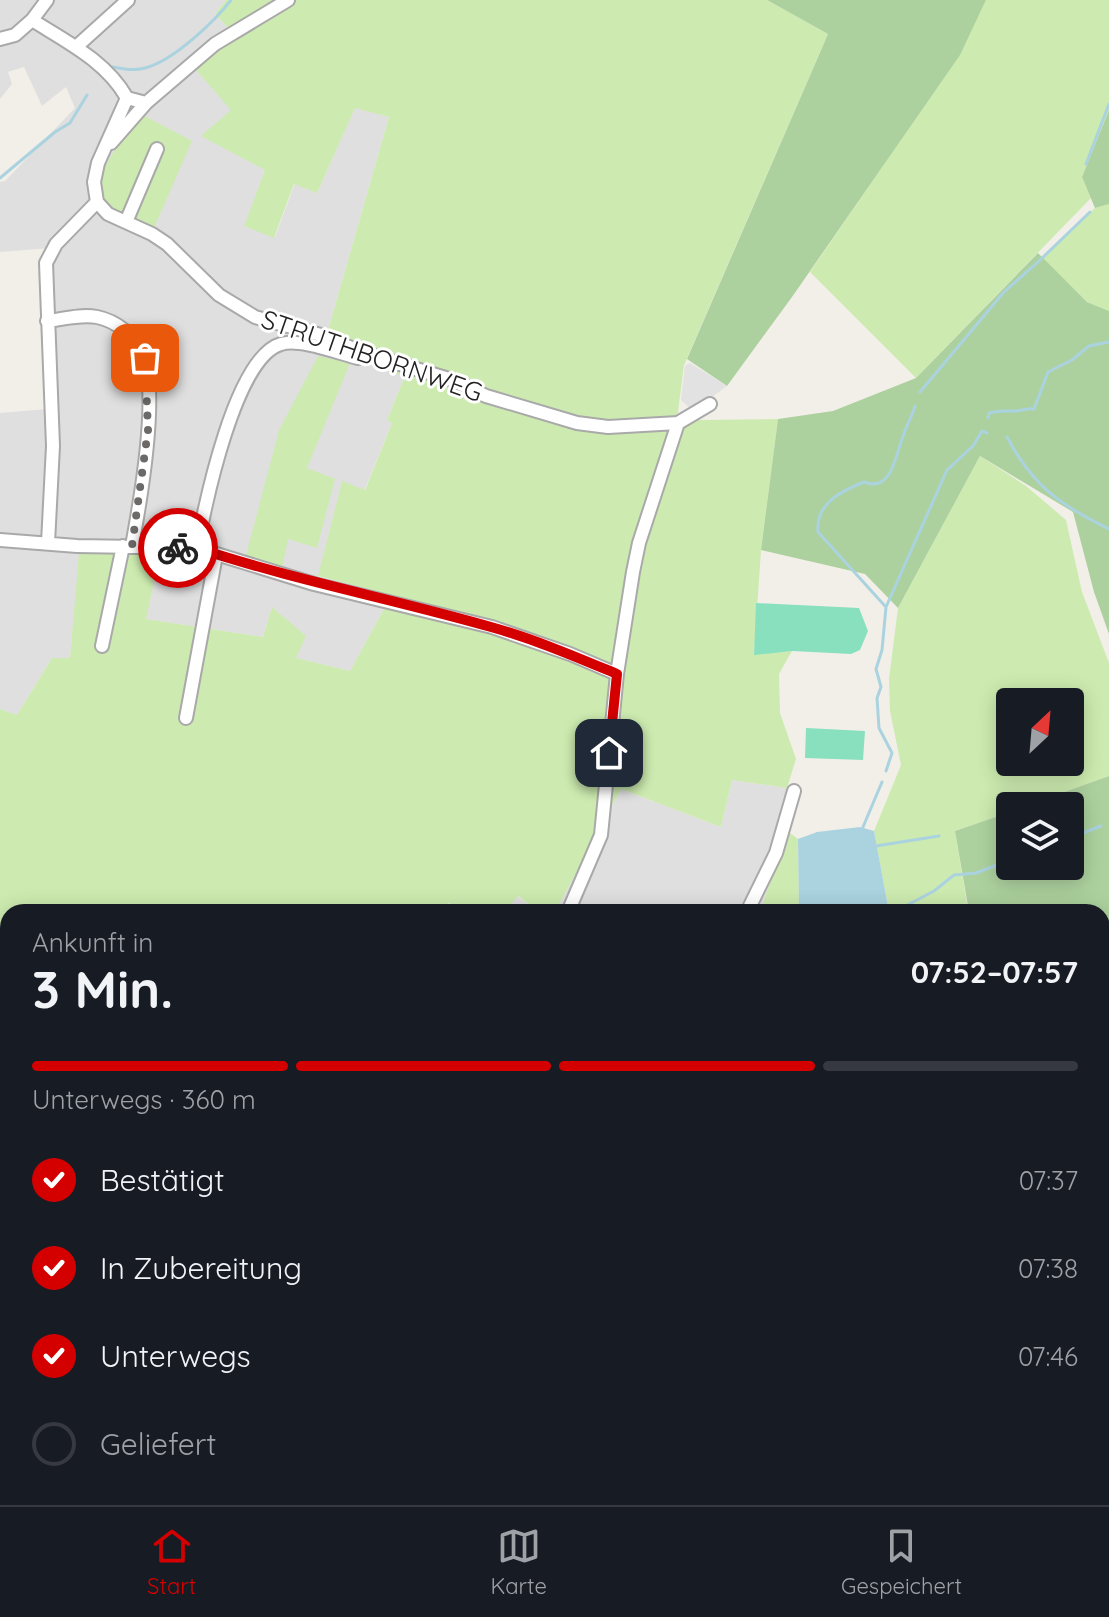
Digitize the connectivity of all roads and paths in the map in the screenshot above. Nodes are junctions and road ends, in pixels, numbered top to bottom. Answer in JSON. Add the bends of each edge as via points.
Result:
{"nodes":[{"id":1,"x":47,"y":0,"type":"edge"},
{"id":2,"x":128,"y":0,"type":"edge"},
{"id":3,"x":288,"y":0,"type":"edge"},
{"id":4,"x":32,"y":20,"type":"junction"},
{"id":5,"x":0,"y":39,"type":"edge"},
{"id":6,"x":76,"y":47,"type":"junction"},
{"id":7,"x":127,"y":98,"type":"junction"},
{"id":8,"x":146,"y":103,"type":"junction"},
{"id":9,"x":157,"y":149,"type":"dead end"},
{"id":10,"x":102,"y":153,"type":"junction"},
{"id":11,"x":97,"y":202,"type":"junction"},
{"id":12,"x":126,"y":222,"type":"junction"},
{"id":13,"x":47,"y":321,"type":"junction"},
{"id":14,"x":361,"y":352,"type":"junction"},
{"id":15,"x":710,"y":404,"type":"dead end"},
{"id":16,"x":678,"y":423,"type":"junction"},
{"id":17,"x":0,"y":540,"type":"edge"},
{"id":18,"x":48,"y":543,"type":"junction"},
{"id":19,"x":128,"y":546,"type":"junction"},
{"id":20,"x":197,"y":548,"type":"junction"},
{"id":21,"x":216,"y":555,"type":"junction"},
{"id":22,"x":102,"y":646,"type":"dead end"},
{"id":23,"x":617,"y":674,"type":"junction"},
{"id":24,"x":186,"y":718,"type":"dead end"},
{"id":25,"x":794,"y":791,"type":"dead end"},
{"id":26,"x":571,"y":904,"type":"edge"},
{"id":27,"x":751,"y":904,"type":"edge"}],
"edges":[{"from":1,"to":4,"type":"street"},
{"from":2,"to":6,"type":"street"},
{"from":3,"to":8,"type":"street","via":[[215,44]]},
{"from":4,"to":5,"type":"street","via":[[15,35]]},
{"from":4,"to":6,"type":"street"},
{"from":6,"to":7,"type":"street","via":[[118,81]]},
{"from":7,"to":8,"type":"street"},
{"from":7,"to":10,"type":"street"},
{"from":8,"to":10,"type":"street"},
{"from":9,"to":12,"type":"street"},
{"from":10,"to":11,"type":"street","via":[[94,182]]},
{"from":11,"to":12,"type":"street","name":"STRUTHBORNWEG"},
{"from":11,"to":13,"type":"street","via":[[48,257]]},
{"from":12,"to":14,"type":"street","name":"STRUTHBORNWEG","via":[[167,244],[219,295],[255,317]]},
{"from":13,"to":18,"type":"street","via":[[53,446]]},
{"from":13,"to":19,"type":"street","via":[[108,321],[126,332],[145,358],[148,430]]},
{"from":14,"to":16,"type":"street","name":"STRUTHBORNWEG","via":[[577,423]]},
{"from":14,"to":20,"type":"street","via":[[358,358],[294,342],[266,352],[230,417]]},
{"from":15,"to":16,"type":"street"},
{"from":16,"to":23,"type":"street","via":[[639,543]]},
{"from":17,"to":18,"type":"street"},
{"from":18,"to":19,"type":"street"},
{"from":19,"to":20,"type":"street"},
{"from":19,"to":22,"type":"street"},
{"from":20,"to":21,"type":"street"},
{"from":21,"to":23,"type":"street","via":[[492,627]]},
{"from":21,"to":24,"type":"street"},
{"from":23,"to":26,"type":"street","via":[[601,835]]},
{"from":25,"to":27,"type":"street","via":[[776,853]]}]}
